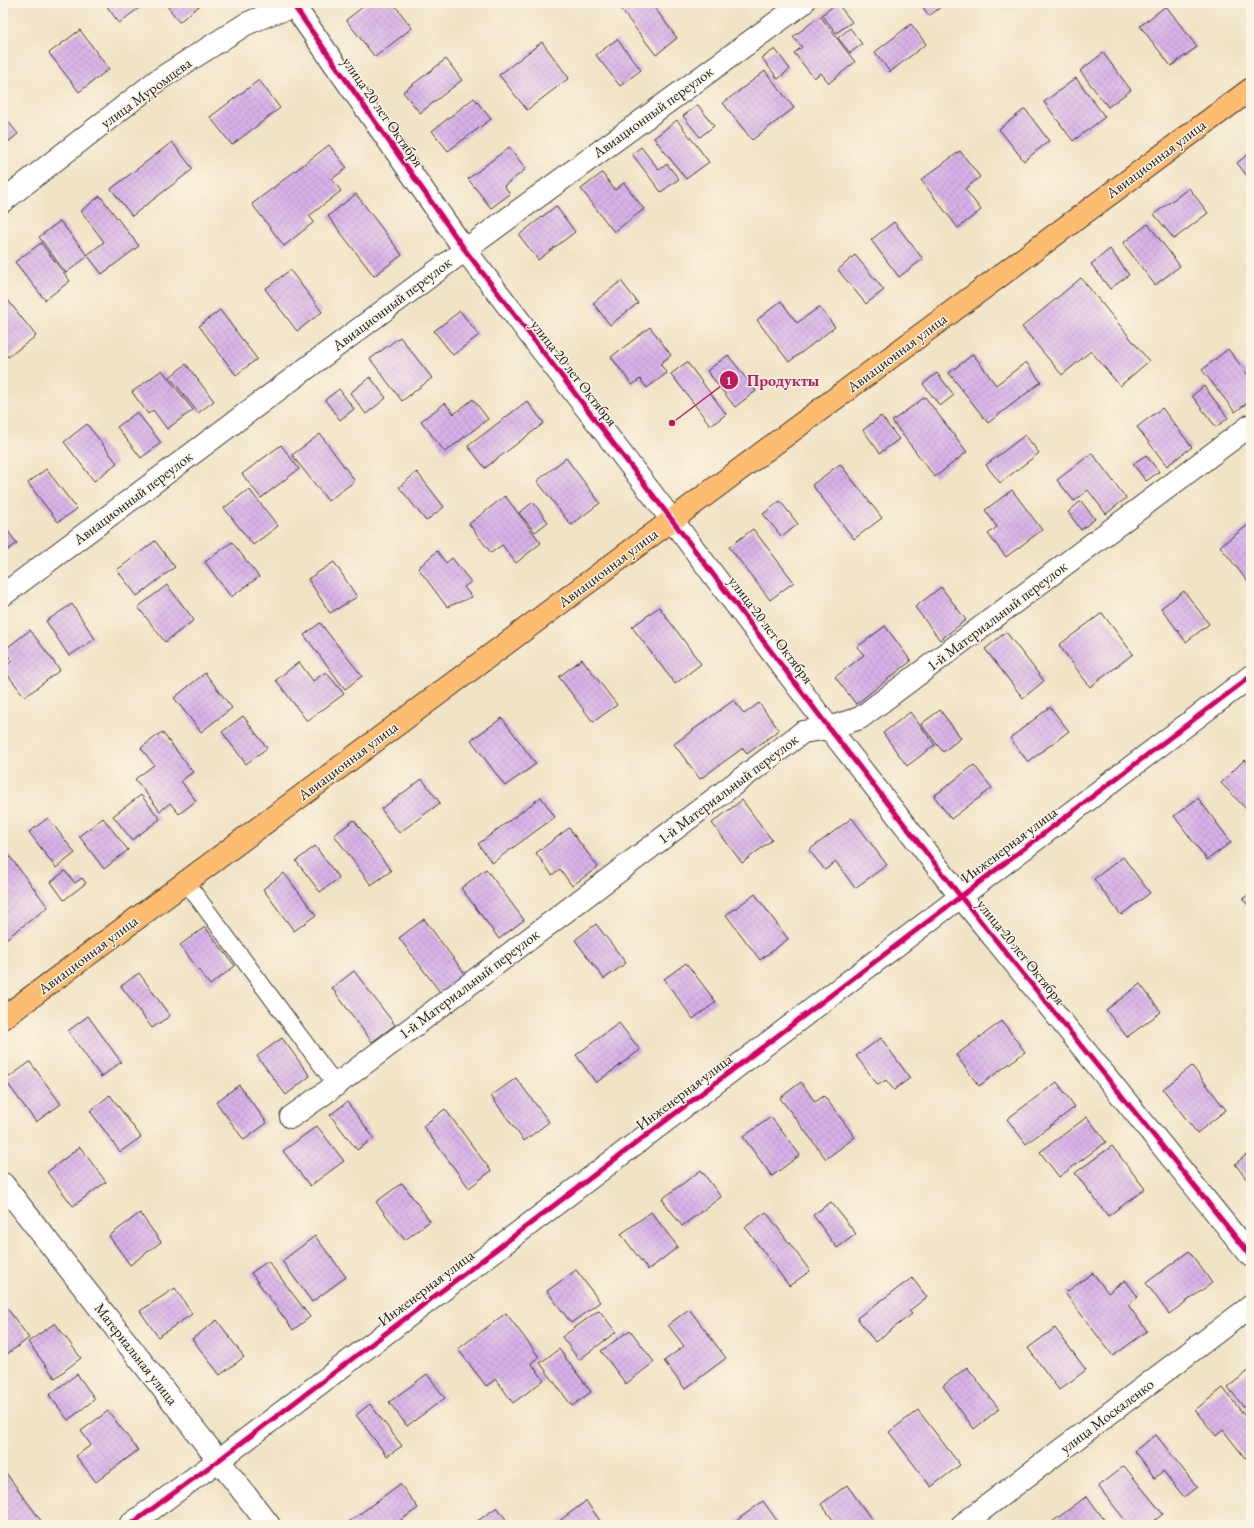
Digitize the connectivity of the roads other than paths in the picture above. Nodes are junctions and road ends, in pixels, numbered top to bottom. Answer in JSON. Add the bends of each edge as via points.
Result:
{"nodes":[{"id":1,"x":803,"y":3,"type":"edge"},
{"id":2,"x":295,"y":4,"type":"edge"},
{"id":3,"x":1251,"y":89,"type":"edge"},
{"id":4,"x":3,"y":201,"type":"edge"},
{"id":5,"x":464,"y":250,"type":"junction"},
{"id":6,"x":1251,"y":425,"type":"edge"},
{"id":7,"x":672,"y":520,"type":"junction"},
{"id":8,"x":3,"y":595,"type":"edge"},
{"id":9,"x":1251,"y":676,"type":"edge"},
{"id":10,"x":829,"y":728,"type":"junction"},
{"id":11,"x":186,"y":882,"type":"junction"},
{"id":12,"x":961,"y":897,"type":"junction"},
{"id":13,"x":3,"y":1018,"type":"edge"},
{"id":14,"x":336,"y":1085,"type":"junction"},
{"id":15,"x":291,"y":1117,"type":"dead end"},
{"id":16,"x":3,"y":1184,"type":"edge"},
{"id":17,"x":1251,"y":1256,"type":"edge"},
{"id":18,"x":1251,"y":1306,"type":"edge"},
{"id":19,"x":219,"y":1460,"type":"junction"},
{"id":20,"x":130,"y":1525,"type":"edge"},
{"id":21,"x":269,"y":1525,"type":"edge"},
{"id":22,"x":962,"y":1525,"type":"edge"}],
"edges":[{"from":1,"to":5,"type":"street","name":"Авиационный переулок"},
{"from":2,"to":4,"type":"street","name":"улица Муромцева","via":[[246,24],[158,80]]},
{"from":2,"to":5,"type":"street","name":"улица 20 лет Октября"},
{"from":3,"to":7,"type":"main road","name":"Авиационная улица"},
{"from":5,"to":7,"type":"street","name":"улица 20 лет Октября"},
{"from":5,"to":8,"type":"street","name":"Авиационный переулок"},
{"from":6,"to":10,"type":"street","name":"1-й Материальный переулок","via":[[860,718]]},
{"from":7,"to":10,"type":"street","name":"улица 20 лет Октября"},
{"from":7,"to":11,"type":"main road","name":"Авиационная улица"},
{"from":9,"to":12,"type":"street","name":"Инженерная улица"},
{"from":10,"to":12,"type":"street","name":"улица 20 лет Октября"},
{"from":10,"to":14,"type":"street","name":"1-й Материальный переулок","via":[[803,732]]},
{"from":11,"to":13,"type":"main road","name":"Авиационная улица"},
{"from":11,"to":14,"type":"lane"},
{"from":12,"to":17,"type":"street","name":"улица 20 лет Октября"},
{"from":12,"to":19,"type":"street","name":"Инженерная улица"},
{"from":14,"to":15,"type":"street","name":"1-й Материальный переулок"},
{"from":16,"to":19,"type":"street","name":"Материальная улица"},
{"from":18,"to":22,"type":"street","name":"улица Москаленко"},
{"from":19,"to":20,"type":"street","name":"Инженерная улица"},
{"from":19,"to":21,"type":"street","name":"Материальная улица"}]}
